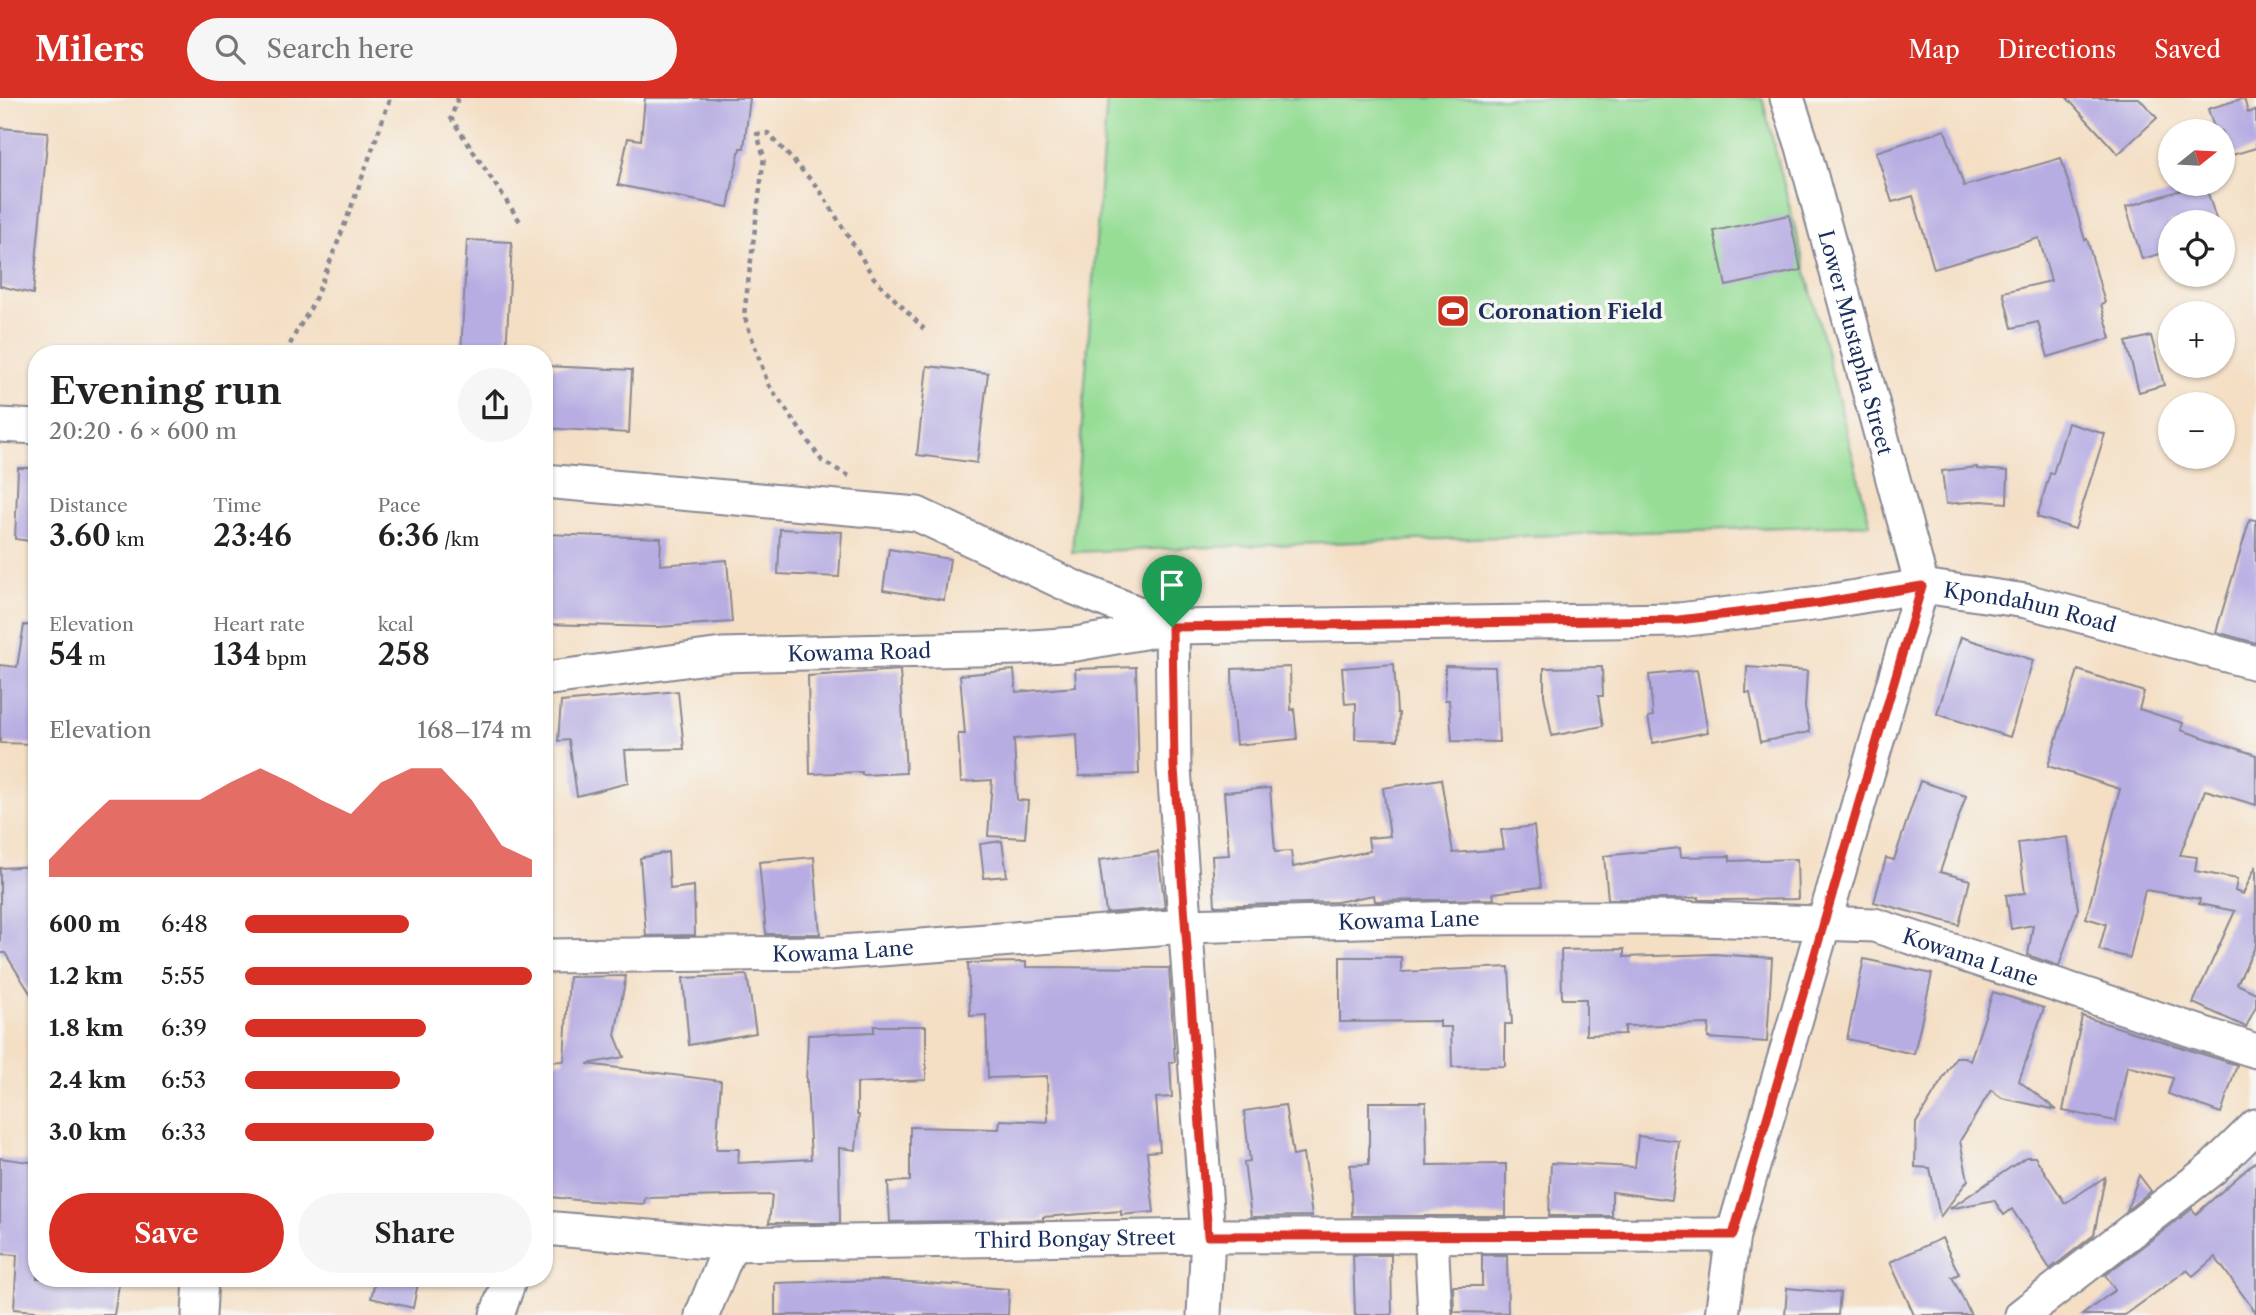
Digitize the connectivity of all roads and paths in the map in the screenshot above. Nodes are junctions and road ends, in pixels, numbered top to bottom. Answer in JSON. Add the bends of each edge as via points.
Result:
{"nodes":[{"id":1,"x":390,"y":98,"type":"edge"},
{"id":2,"x":458,"y":98,"type":"edge"},
{"id":3,"x":1787,"y":98,"type":"edge"},
{"id":4,"x":522,"y":223,"type":"dead end"},
{"id":5,"x":924,"y":329,"type":"dead end"},
{"id":6,"x":289,"y":345,"type":"edge"},
{"id":7,"x":0,"y":425,"type":"edge"},
{"id":8,"x":28,"y":427,"type":"edge"},
{"id":9,"x":858,"y":481,"type":"dead end"},
{"id":10,"x":553,"y":482,"type":"edge"},
{"id":11,"x":1922,"y":586,"type":"junction"},
{"id":12,"x":1172,"y":627,"type":"junction"},
{"id":13,"x":2256,"y":663,"type":"edge"},
{"id":14,"x":553,"y":678,"type":"edge"},
{"id":15,"x":1823,"y":922,"type":"junction"},
{"id":16,"x":1185,"y":926,"type":"junction"},
{"id":17,"x":553,"y":956,"type":"edge"},
{"id":18,"x":2256,"y":1051,"type":"edge"},
{"id":19,"x":2256,"y":1126,"type":"edge"},
{"id":20,"x":553,"y":1229,"type":"edge"},
{"id":21,"x":1733,"y":1235,"type":"junction"},
{"id":22,"x":1208,"y":1236,"type":"junction"},
{"id":23,"x":1431,"y":1236,"type":"junction"},
{"id":24,"x":731,"y":1244,"type":"junction"},
{"id":25,"x":201,"y":1287,"type":"edge"},
{"id":26,"x":507,"y":1287,"type":"edge"},
{"id":27,"x":199,"y":1315,"type":"edge"},
{"id":28,"x":498,"y":1315,"type":"edge"},
{"id":29,"x":702,"y":1315,"type":"edge"},
{"id":30,"x":1204,"y":1315,"type":"edge"},
{"id":31,"x":1436,"y":1315,"type":"edge"},
{"id":32,"x":1722,"y":1315,"type":"edge"},
{"id":33,"x":2022,"y":1315,"type":"edge"}],
"edges":[{"from":1,"to":6,"type":"path","via":[[313,305]]},
{"from":2,"to":4,"type":"path","via":[[450,118]]},
{"from":3,"to":11,"type":"street","name":"Lower Mustapha Street"},
{"from":5,"to":9,"type":"path","via":[[874,278],[818,189],[768,133],[757,134],[764,157],[744,315],[768,384],[822,461]]},
{"from":7,"to":8,"type":"street"},
{"from":10,"to":12,"type":"street","via":[[917,514],[1073,587]]},
{"from":11,"to":12,"type":"street","name":"Kpondahun Road","via":[[1679,620]]},
{"from":11,"to":13,"type":"street","name":"Kpondahun Road","via":[[2026,601]]},
{"from":11,"to":15,"type":"street"},
{"from":12,"to":14,"type":"street","name":"Kowama Road","via":[[1018,648],[722,655]]},
{"from":12,"to":16,"type":"street","via":[[1174,768]]},
{"from":15,"to":16,"type":"street","name":"Kowama Lane","via":[[1468,918]]},
{"from":15,"to":18,"type":"street","name":"Kowama Lane","via":[[1874,925]]},
{"from":15,"to":21,"type":"street"},
{"from":16,"to":17,"type":"street","name":"Kowama Lane","via":[[828,953]]},
{"from":16,"to":22,"type":"street"},
{"from":19,"to":33,"type":"street","via":[[2213,1168]]},
{"from":20,"to":24,"type":"street","name":"Third Bongay Street"},
{"from":21,"to":23,"type":"street","name":"Third Bongay Street"},
{"from":21,"to":32,"type":"street"},
{"from":22,"to":23,"type":"street","name":"Third Bongay Street"},
{"from":22,"to":24,"type":"street","name":"Third Bongay Street"},
{"from":22,"to":30,"type":"street"},
{"from":23,"to":31,"type":"street"},
{"from":24,"to":29,"type":"street"},
{"from":25,"to":27,"type":"street"},
{"from":26,"to":28,"type":"street"}]}
